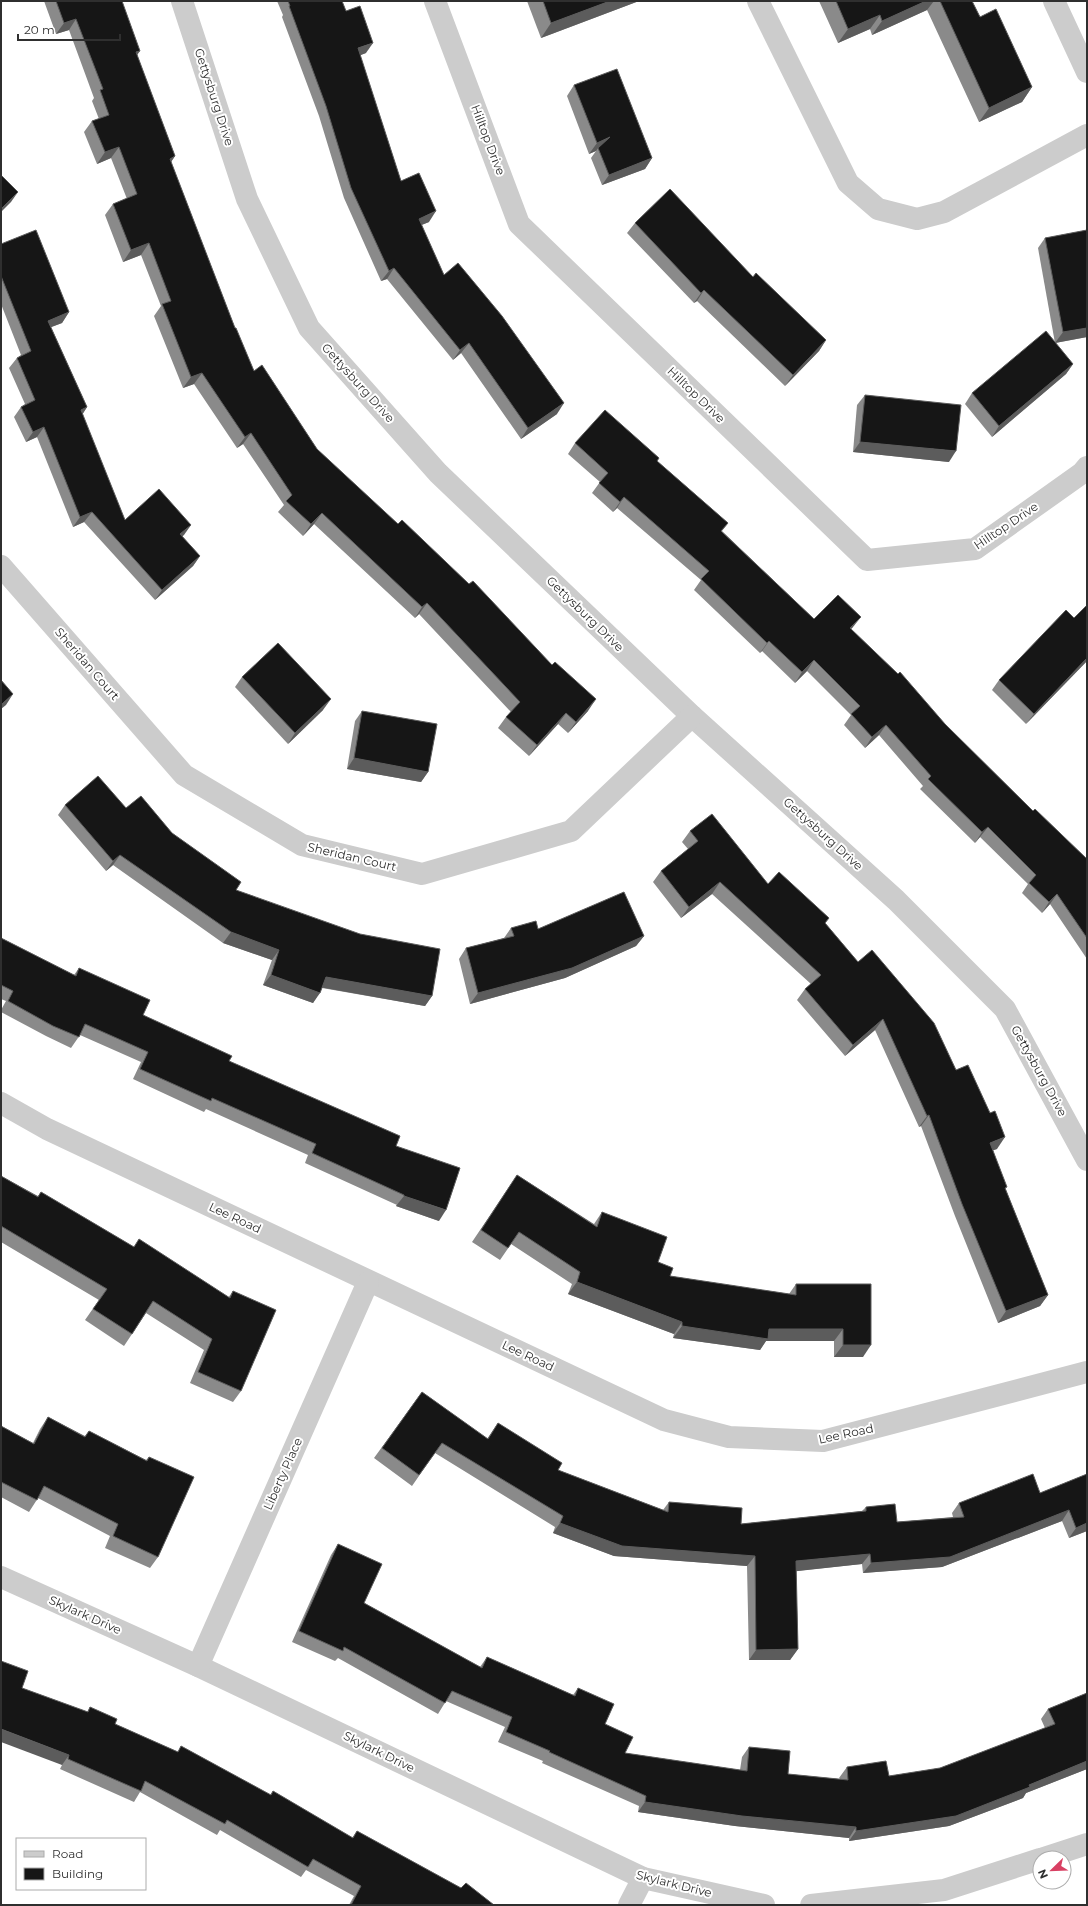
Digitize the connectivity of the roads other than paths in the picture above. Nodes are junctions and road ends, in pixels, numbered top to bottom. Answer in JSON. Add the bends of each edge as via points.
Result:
{"nodes":[{"id":1,"x":182,"y":1,"type":"edge"},
{"id":2,"x":435,"y":1,"type":"edge"},
{"id":3,"x":758,"y":1,"type":"edge"},
{"id":4,"x":1054,"y":1,"type":"edge"},
{"id":5,"x":1087,"y":72,"type":"edge"},
{"id":6,"x":1087,"y":135,"type":"edge"},
{"id":7,"x":1087,"y":467,"type":"edge"},
{"id":8,"x":1,"y":566,"type":"edge"},
{"id":9,"x":692,"y":716,"type":"junction"},
{"id":10,"x":1,"y":1103,"type":"edge"},
{"id":11,"x":1087,"y":1160,"type":"edge"},
{"id":12,"x":368,"y":1282,"type":"junction"},
{"id":13,"x":1087,"y":1372,"type":"edge"},
{"id":14,"x":1,"y":1577,"type":"edge"},
{"id":15,"x":198,"y":1666,"type":"junction"},
{"id":16,"x":1087,"y":1844,"type":"edge"},
{"id":17,"x":1069,"y":1850,"type":"edge"},
{"id":18,"x":1032,"y":1862,"type":"edge"},
{"id":19,"x":642,"y":1878,"type":"junction"},
{"id":20,"x":629,"y":1905,"type":"edge"},
{"id":21,"x":764,"y":1905,"type":"edge"},
{"id":22,"x":811,"y":1905,"type":"edge"}],
"edges":[{"from":1,"to":9,"type":"street","name":"Gettysburg Drive","via":[[247,199],[309,328],[438,473]]},
{"from":2,"to":7,"type":"street","name":"Hilltop Drive","via":[[519,224],[867,560],[975,549]]},
{"from":3,"to":6,"type":"street","via":[[848,183],[878,209],[917,219],[944,212]]},
{"from":4,"to":5,"type":"street"},
{"from":8,"to":9,"type":"street","name":"Sheridan Court","via":[[184,775],[302,845],[422,874],[571,831]]},
{"from":9,"to":11,"type":"street","name":"Gettysburg Drive","via":[[896,900],[1005,1009]]},
{"from":10,"to":12,"type":"street","name":"Lee Road","via":[[47,1129]]},
{"from":12,"to":13,"type":"street","name":"Lee Road","via":[[664,1420],[729,1437],[823,1441]]},
{"from":12,"to":15,"type":"street","name":"Liberty Place"},
{"from":14,"to":15,"type":"street","name":"Skylark Drive"},
{"from":15,"to":19,"type":"street","name":"Skylark Drive"},
{"from":16,"to":17,"type":"street"},
{"from":18,"to":22,"type":"street","via":[[944,1890]]},
{"from":19,"to":20,"type":"street"},
{"from":19,"to":21,"type":"street","name":"Skylark Drive"}]}
